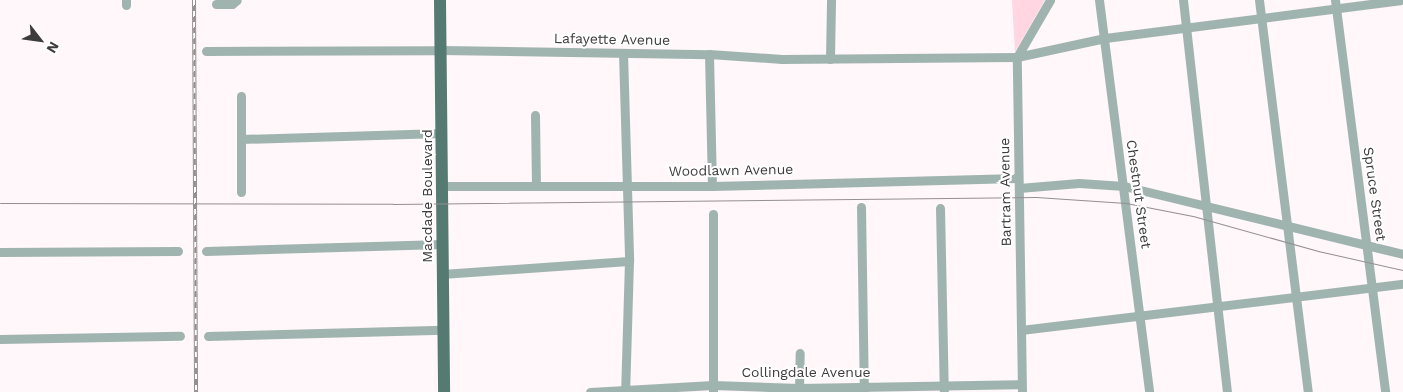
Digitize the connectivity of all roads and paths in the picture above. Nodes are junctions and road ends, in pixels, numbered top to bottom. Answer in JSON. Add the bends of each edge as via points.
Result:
{"nodes":[{"id":1,"x":237,"y":0,"type":"edge"},
{"id":2,"x":440,"y":0,"type":"edge"},
{"id":3,"x":831,"y":0,"type":"edge"},
{"id":4,"x":1050,"y":0,"type":"edge"},
{"id":5,"x":1099,"y":0,"type":"edge"},
{"id":6,"x":1183,"y":0,"type":"edge"},
{"id":7,"x":1259,"y":0,"type":"edge"},
{"id":8,"x":1400,"y":0,"type":"edge"},
{"id":9,"x":216,"y":4,"type":"dead end"},
{"id":10,"x":1336,"y":4,"type":"edge"},
{"id":11,"x":1261,"y":20,"type":"junction"},
{"id":12,"x":1186,"y":29,"type":"junction"},
{"id":13,"x":1105,"y":38,"type":"junction"},
{"id":14,"x":441,"y":50,"type":"junction"},
{"id":15,"x":206,"y":51,"type":"dead end"},
{"id":16,"x":623,"y":53,"type":"junction"},
{"id":17,"x":709,"y":54,"type":"junction"},
{"id":18,"x":1017,"y":57,"type":"junction"},
{"id":19,"x":830,"y":59,"type":"junction"},
{"id":20,"x":241,"y":96,"type":"dead end"},
{"id":21,"x":535,"y":115,"type":"dead end"},
{"id":22,"x":442,"y":134,"type":"junction"},
{"id":23,"x":242,"y":139,"type":"junction"},
{"id":24,"x":1018,"y":183,"type":"junction"},
{"id":25,"x":626,"y":185,"type":"junction"},
{"id":26,"x":444,"y":186,"type":"junction"},
{"id":27,"x":536,"y":186,"type":"junction"},
{"id":28,"x":712,"y":186,"type":"junction"},
{"id":29,"x":1124,"y":186,"type":"junction"},
{"id":30,"x":241,"y":192,"type":"dead end"},
{"id":31,"x":1206,"y":205,"type":"junction"},
{"id":32,"x":861,"y":207,"type":"dead end"},
{"id":33,"x":940,"y":208,"type":"dead end"},
{"id":34,"x":713,"y":214,"type":"dead end"},
{"id":35,"x":1287,"y":228,"type":"junction"},
{"id":36,"x":442,"y":244,"type":"junction"},
{"id":37,"x":1368,"y":247,"type":"junction"},
{"id":38,"x":178,"y":251,"type":"dead end"},
{"id":39,"x":206,"y":251,"type":"dead end"},
{"id":40,"x":0,"y":252,"type":"edge"},
{"id":41,"x":1403,"y":254,"type":"edge"},
{"id":42,"x":629,"y":261,"type":"junction"},
{"id":43,"x":442,"y":274,"type":"junction"},
{"id":44,"x":1403,"y":284,"type":"edge"},
{"id":45,"x":1374,"y":287,"type":"junction"},
{"id":46,"x":1296,"y":296,"type":"junction"},
{"id":47,"x":1217,"y":306,"type":"junction"},
{"id":48,"x":1141,"y":318,"type":"junction"},
{"id":49,"x":443,"y":330,"type":"junction"},
{"id":50,"x":1021,"y":330,"type":"junction"},
{"id":51,"x":180,"y":336,"type":"dead end"},
{"id":52,"x":208,"y":336,"type":"dead end"},
{"id":53,"x":0,"y":339,"type":"edge"},
{"id":54,"x":800,"y":353,"type":"dead end"},
{"id":55,"x":944,"y":388,"type":"edge"},
{"id":56,"x":1022,"y":388,"type":"edge"},
{"id":57,"x":713,"y":389,"type":"edge"},
{"id":58,"x":864,"y":389,"type":"edge"},
{"id":59,"x":799,"y":390,"type":"edge"},
{"id":60,"x":625,"y":391,"type":"edge"},
{"id":61,"x":444,"y":392,"type":"edge"},
{"id":62,"x":590,"y":392,"type":"edge"},
{"id":63,"x":1149,"y":392,"type":"edge"},
{"id":64,"x":1227,"y":392,"type":"edge"},
{"id":65,"x":1308,"y":392,"type":"edge"},
{"id":66,"x":1385,"y":392,"type":"edge"}],
"edges":[{"from":1,"to":9,"type":"street","via":[[232,4]]},
{"from":2,"to":14,"type":"main road","name":"Macdade Boulevard"},
{"from":3,"to":19,"type":"street"},
{"from":4,"to":18,"type":"street"},
{"from":5,"to":13,"type":"street","name":"Chestnut Street"},
{"from":6,"to":12,"type":"street"},
{"from":7,"to":11,"type":"street"},
{"from":8,"to":10,"type":"street","name":"Lafayette Avenue"},
{"from":10,"to":11,"type":"street","name":"Lafayette Avenue"},
{"from":10,"to":37,"type":"street","name":"Spruce Street"},
{"from":11,"to":12,"type":"street","name":"Lafayette Avenue"},
{"from":11,"to":35,"type":"street"},
{"from":12,"to":13,"type":"street","name":"Lafayette Avenue"},
{"from":12,"to":31,"type":"street"},
{"from":13,"to":18,"type":"street","name":"Lafayette Avenue"},
{"from":13,"to":29,"type":"street","name":"Chestnut Street"},
{"from":14,"to":15,"type":"street","name":"Lafayette Avenue"},
{"from":14,"to":16,"type":"street","name":"Lafayette Avenue"},
{"from":14,"to":22,"type":"main road","name":"Macdade Boulevard"},
{"from":16,"to":17,"type":"street","name":"Lafayette Avenue"},
{"from":16,"to":25,"type":"street"},
{"from":17,"to":19,"type":"street","name":"Lafayette Avenue"},
{"from":17,"to":28,"type":"street"},
{"from":18,"to":19,"type":"street","name":"Lafayette Avenue"},
{"from":18,"to":24,"type":"street","name":"Bartram Avenue"},
{"from":20,"to":23,"type":"street"},
{"from":21,"to":27,"type":"street"},
{"from":22,"to":23,"type":"street"},
{"from":22,"to":26,"type":"main road","name":"Macdade Boulevard"},
{"from":23,"to":30,"type":"street"},
{"from":24,"to":28,"type":"street","name":"Woodlawn Avenue"},
{"from":24,"to":29,"type":"street","name":"Woodlawn Avenue"},
{"from":24,"to":50,"type":"street","name":"Bartram Avenue"},
{"from":25,"to":27,"type":"street","name":"Woodlawn Avenue"},
{"from":25,"to":28,"type":"street","name":"Woodlawn Avenue"},
{"from":25,"to":42,"type":"street"},
{"from":26,"to":27,"type":"street","name":"Woodlawn Avenue"},
{"from":26,"to":36,"type":"main road","name":"Macdade Boulevard"},
{"from":29,"to":31,"type":"street","name":"Woodlawn Avenue"},
{"from":29,"to":48,"type":"street","name":"Chestnut Street"},
{"from":31,"to":35,"type":"street","name":"Woodlawn Avenue"},
{"from":31,"to":47,"type":"street"},
{"from":32,"to":58,"type":"street"},
{"from":33,"to":55,"type":"street"},
{"from":34,"to":57,"type":"street"},
{"from":35,"to":37,"type":"street","name":"Woodlawn Avenue"},
{"from":35,"to":46,"type":"street"},
{"from":36,"to":39,"type":"street"},
{"from":36,"to":43,"type":"main road","name":"Macdade Boulevard"},
{"from":37,"to":41,"type":"street","name":"Woodlawn Avenue"},
{"from":37,"to":45,"type":"street","name":"Spruce Street"},
{"from":38,"to":40,"type":"street"},
{"from":42,"to":43,"type":"street"},
{"from":42,"to":60,"type":"street"},
{"from":43,"to":49,"type":"main road","name":"Macdade Boulevard"},
{"from":44,"to":45,"type":"street"},
{"from":45,"to":46,"type":"street"},
{"from":45,"to":66,"type":"street","name":"Spruce Street"},
{"from":46,"to":47,"type":"street"},
{"from":46,"to":65,"type":"street"},
{"from":47,"to":48,"type":"street"},
{"from":47,"to":64,"type":"street"},
{"from":48,"to":50,"type":"street"},
{"from":48,"to":63,"type":"street","name":"Chestnut Street"},
{"from":49,"to":52,"type":"street"},
{"from":49,"to":61,"type":"main road","name":"Macdade Boulevard"},
{"from":50,"to":56,"type":"street","name":"Bartram Avenue"},
{"from":51,"to":53,"type":"street"},
{"from":54,"to":59,"type":"street"},
{"from":55,"to":56,"type":"street","name":"Collingdale Avenue"},
{"from":55,"to":58,"type":"street","name":"Collingdale Avenue"},
{"from":57,"to":59,"type":"street","name":"Collingdale Avenue"},
{"from":57,"to":60,"type":"street","name":"Collingdale Avenue"},
{"from":58,"to":59,"type":"street","name":"Collingdale Avenue"},
{"from":60,"to":62,"type":"street","name":"Collingdale Avenue"}]}
